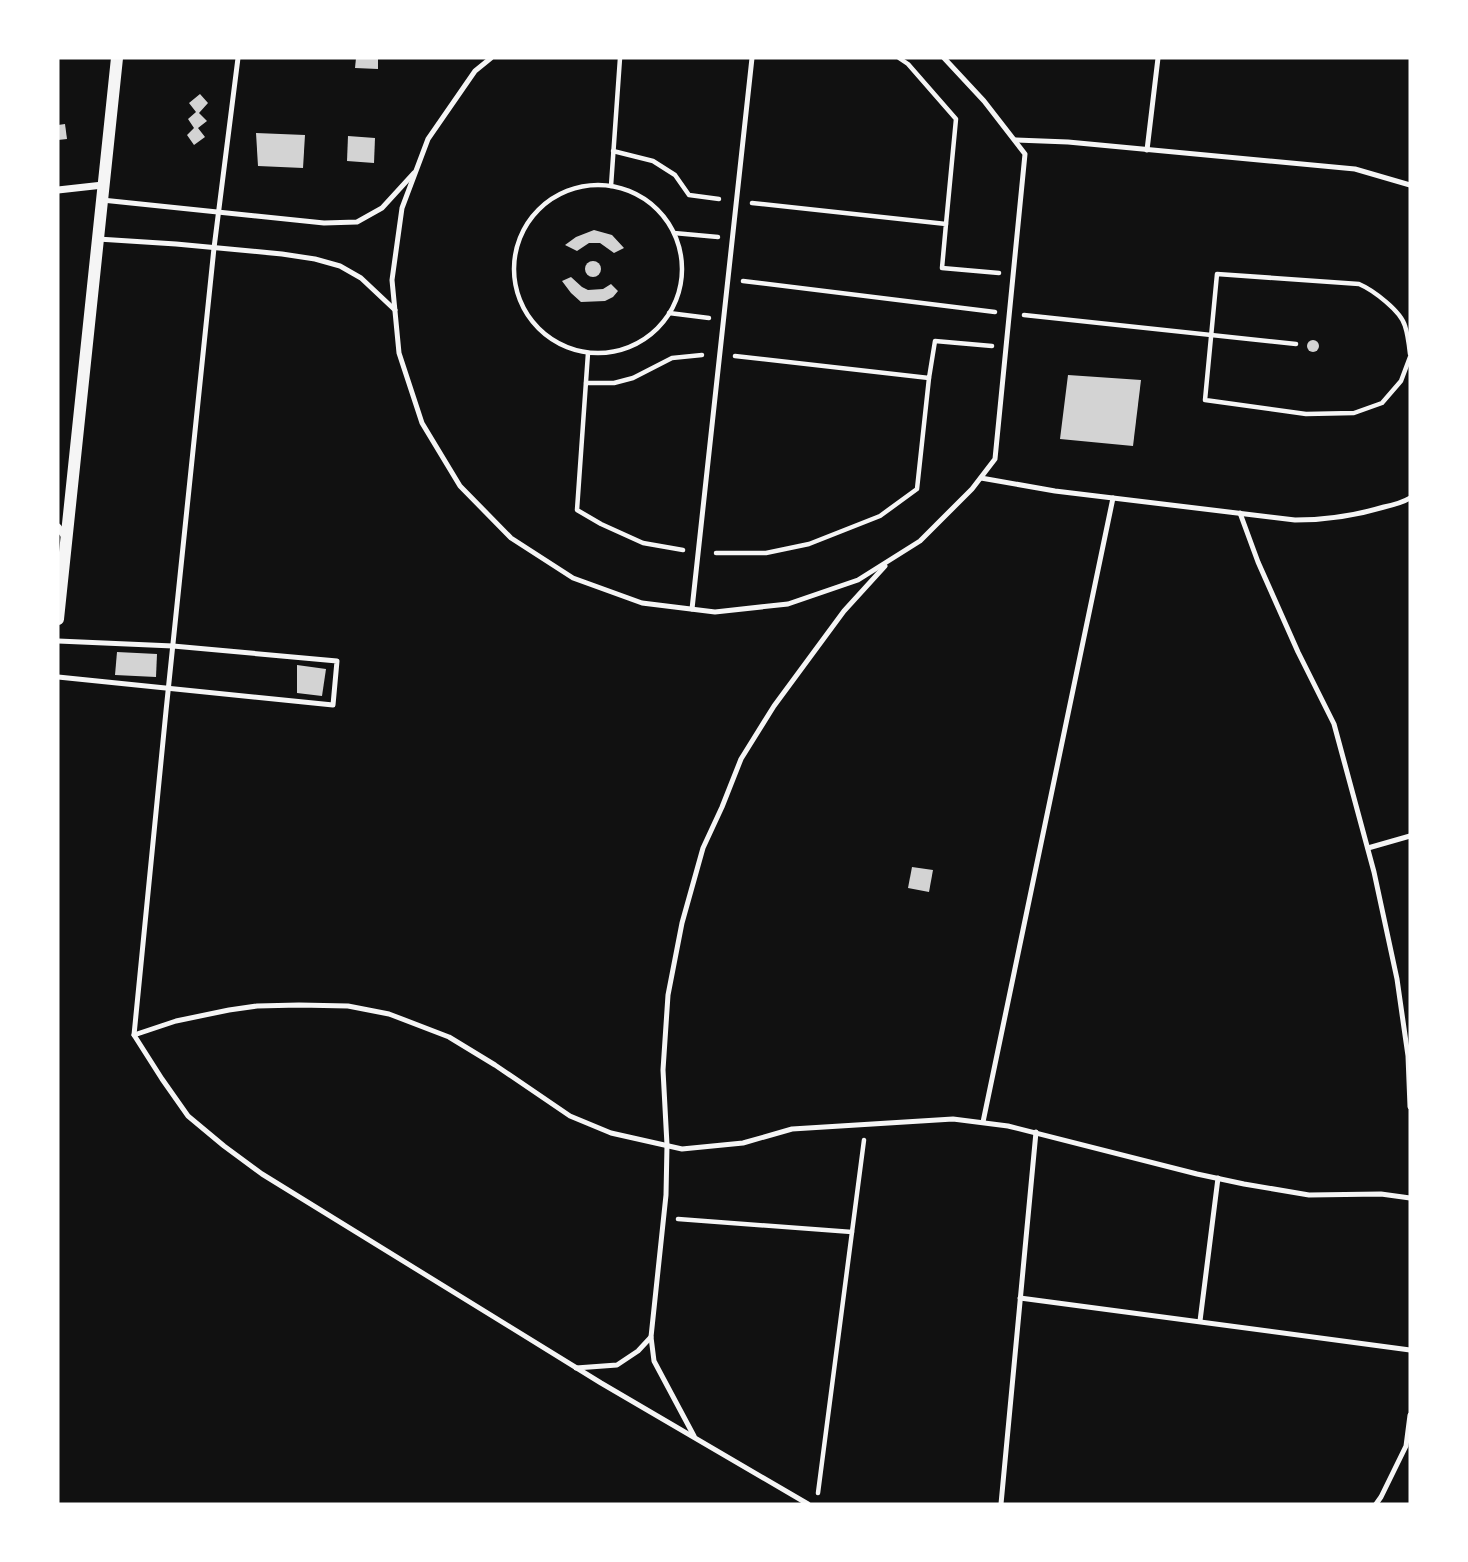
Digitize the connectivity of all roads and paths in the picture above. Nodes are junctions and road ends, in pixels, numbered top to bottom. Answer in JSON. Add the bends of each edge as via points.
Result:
{"nodes":[{"id":1,"x":117,"y":58,"type":"edge"},
{"id":2,"x":237,"y":58,"type":"edge"},
{"id":3,"x":491,"y":58,"type":"edge"},
{"id":4,"x":620,"y":58,"type":"edge"},
{"id":5,"x":752,"y":58,"type":"edge"},
{"id":6,"x":899,"y":58,"type":"edge"},
{"id":7,"x":944,"y":58,"type":"edge"},
{"id":8,"x":1158,"y":58,"type":"edge"},
{"id":9,"x":1015,"y":140,"type":"junction"},
{"id":10,"x":613,"y":150,"type":"junction"},
{"id":11,"x":1147,"y":150,"type":"junction"},
{"id":12,"x":417,"y":170,"type":"junction"},
{"id":13,"x":103,"y":185,"type":"junction"},
{"id":14,"x":1410,"y":185,"type":"edge"},
{"id":15,"x":611,"y":186,"type":"junction"},
{"id":16,"x":58,"y":190,"type":"edge"},
{"id":17,"x":102,"y":200,"type":"junction"},
{"id":18,"x":737,"y":202,"type":"junction"},
{"id":19,"x":219,"y":212,"type":"junction"},
{"id":20,"x":946,"y":225,"type":"junction"},
{"id":21,"x":674,"y":233,"type":"junction"},
{"id":22,"x":98,"y":239,"type":"junction"},
{"id":23,"x":733,"y":239,"type":"junction"},
{"id":24,"x":214,"y":248,"type":"junction"},
{"id":25,"x":1014,"y":274,"type":"junction"},
{"id":26,"x":728,"y":279,"type":"junction"},
{"id":27,"x":395,"y":310,"type":"junction"},
{"id":28,"x":669,"y":313,"type":"junction"},
{"id":29,"x":1010,"y":313,"type":"junction"},
{"id":30,"x":724,"y":320,"type":"junction"},
{"id":31,"x":1211,"y":335,"type":"junction"},
{"id":32,"x":1296,"y":344,"type":"dead end"},
{"id":33,"x":1006,"y":347,"type":"junction"},
{"id":34,"x":588,"y":353,"type":"junction"},
{"id":35,"x":720,"y":354,"type":"junction"},
{"id":36,"x":1410,"y":356,"type":"edge"},
{"id":37,"x":929,"y":377,"type":"junction"},
{"id":38,"x":586,"y":383,"type":"junction"},
{"id":39,"x":981,"y":478,"type":"junction"},
{"id":40,"x":1113,"y":498,"type":"junction"},
{"id":41,"x":1410,"y":498,"type":"edge"},
{"id":42,"x":1240,"y":513,"type":"junction"},
{"id":43,"x":58,"y":527,"type":"edge"},
{"id":44,"x":66,"y":538,"type":"junction"},
{"id":45,"x":684,"y":550,"type":"dead end"},
{"id":46,"x":710,"y":554,"type":"dead end"},
{"id":47,"x":891,"y":559,"type":"junction"},
{"id":48,"x":692,"y":609,"type":"junction"},
{"id":49,"x":58,"y":619,"type":"edge"},
{"id":50,"x":58,"y":640,"type":"edge"},
{"id":51,"x":173,"y":646,"type":"junction"},
{"id":52,"x":58,"y":677,"type":"edge"},
{"id":53,"x":168,"y":688,"type":"junction"},
{"id":54,"x":1410,"y":836,"type":"edge"},
{"id":55,"x":1367,"y":848,"type":"junction"},
{"id":56,"x":134,"y":1035,"type":"junction"},
{"id":57,"x":1410,"y":1107,"type":"edge"},
{"id":58,"x":983,"y":1122,"type":"junction"},
{"id":59,"x":866,"y":1125,"type":"junction"},
{"id":60,"x":1036,"y":1132,"type":"junction"},
{"id":61,"x":667,"y":1145,"type":"junction"},
{"id":62,"x":1218,"y":1178,"type":"junction"},
{"id":63,"x":1410,"y":1198,"type":"edge"},
{"id":64,"x":664,"y":1218,"type":"junction"},
{"id":65,"x":852,"y":1232,"type":"junction"},
{"id":66,"x":1020,"y":1298,"type":"junction"},
{"id":67,"x":1200,"y":1321,"type":"junction"},
{"id":68,"x":651,"y":1337,"type":"junction"},
{"id":69,"x":1410,"y":1350,"type":"edge"},
{"id":70,"x":576,"y":1367,"type":"junction"},
{"id":71,"x":1410,"y":1415,"type":"edge"},
{"id":72,"x":695,"y":1437,"type":"junction"},
{"id":73,"x":808,"y":1504,"type":"edge"},
{"id":74,"x":817,"y":1504,"type":"edge"},
{"id":75,"x":1001,"y":1504,"type":"edge"},
{"id":76,"x":1376,"y":1504,"type":"edge"}],
"edges":[{"from":1,"to":13,"type":"street"},
{"from":2,"to":19,"type":"lane"},
{"from":3,"to":12,"type":"lane","via":[[475,71],[428,139]]},
{"from":4,"to":10,"type":"path"},
{"from":5,"to":18,"type":"lane"},
{"from":6,"to":20,"type":"path","via":[[956,118]]},
{"from":7,"to":9,"type":"lane"},
{"from":8,"to":11,"type":"lane"},
{"from":9,"to":11,"type":"lane"},
{"from":9,"to":25,"type":"lane","via":[[1025,154]]},
{"from":10,"to":15,"type":"path"},
{"from":10,"to":18,"type":"path","via":[[653,161],[675,175],[689,195]]},
{"from":11,"to":14,"type":"lane","via":[[1355,169]]},
{"from":12,"to":19,"type":"lane","via":[[382,208],[357,222]]},
{"from":12,"to":27,"type":"lane","via":[[402,208],[392,280]]},
{"from":13,"to":16,"type":"street"},
{"from":13,"to":17,"type":"street"},
{"from":15,"to":21,"type":"path","via":[[629,190],[652,204]]},
{"from":15,"to":34,"type":"path","via":[[574,187],[548,200],[528,220],[516,247],[513,275],[520,304],[537,327],[560,345]]},
{"from":17,"to":19,"type":"lane"},
{"from":17,"to":22,"type":"street"},
{"from":18,"to":20,"type":"path"},
{"from":18,"to":23,"type":"lane"},
{"from":19,"to":24,"type":"lane"},
{"from":20,"to":25,"type":"path","via":[[942,268]]},
{"from":21,"to":23,"type":"path"},
{"from":21,"to":28,"type":"path","via":[[682,274]]},
{"from":22,"to":24,"type":"lane"},
{"from":22,"to":44,"type":"street"},
{"from":23,"to":26,"type":"lane"},
{"from":24,"to":27,"type":"lane","via":[[282,254],[340,266],[361,278]]},
{"from":24,"to":51,"type":"lane"},
{"from":25,"to":29,"type":"lane"},
{"from":26,"to":29,"type":"path"},
{"from":26,"to":30,"type":"lane"},
{"from":27,"to":48,"type":"lane","via":[[399,353],[422,423],[460,486],[511,538],[573,578],[642,603]]},
{"from":28,"to":30,"type":"path"},
{"from":28,"to":34,"type":"path","via":[[644,340],[617,351]]},
{"from":29,"to":31,"type":"path"},
{"from":29,"to":33,"type":"lane"},
{"from":30,"to":35,"type":"lane"},
{"from":31,"to":32,"type":"path"},
{"from":31,"to":36,"type":"path","via":[[1217,274],[1359,284],[1387,303],[1405,323]]},
{"from":31,"to":36,"type":"path","via":[[1205,400],[1306,414],[1354,413],[1382,403],[1401,381]]},
{"from":33,"to":37,"type":"path","via":[[935,341]]},
{"from":33,"to":39,"type":"lane","via":[[995,459]]},
{"from":34,"to":38,"type":"path"},
{"from":35,"to":37,"type":"path"},
{"from":35,"to":38,"type":"path","via":[[672,358],[614,383]]},
{"from":35,"to":48,"type":"lane"},
{"from":37,"to":46,"type":"path","via":[[917,489],[880,516],[809,544],[766,554]]},
{"from":38,"to":45,"type":"path","via":[[577,510],[643,543]]},
{"from":39,"to":40,"type":"lane"},
{"from":39,"to":47,"type":"lane","via":[[920,541]]},
{"from":40,"to":42,"type":"lane"},
{"from":40,"to":58,"type":"lane"},
{"from":41,"to":42,"type":"lane","via":[[1320,520]]},
{"from":42,"to":55,"type":"lane","via":[[1298,652],[1334,724]]},
{"from":43,"to":44,"type":"street"},
{"from":44,"to":49,"type":"street"},
{"from":47,"to":48,"type":"lane","via":[[858,580],[788,604],[715,612]]},
{"from":47,"to":61,"type":"lane","via":[[844,611],[774,706],[741,759],[703,848],[668,995],[663,1070]]},
{"from":50,"to":51,"type":"lane"},
{"from":51,"to":53,"type":"lane"},
{"from":51,"to":53,"type":"lane","via":[[337,661],[333,705]]},
{"from":52,"to":53,"type":"lane"},
{"from":53,"to":56,"type":"lane"},
{"from":54,"to":55,"type":"lane"},
{"from":55,"to":57,"type":"lane","via":[[1397,979]]},
{"from":56,"to":61,"type":"lane","via":[[176,1021],[257,1006],[348,1006],[389,1014],[449,1037],[570,1116],[611,1133]]},
{"from":56,"to":70,"type":"lane","via":[[188,1116],[224,1146],[262,1174]]},
{"from":58,"to":59,"type":"lane","via":[[953,1119]]},
{"from":58,"to":60,"type":"lane"},
{"from":59,"to":61,"type":"lane","via":[[792,1129],[743,1143],[682,1149]]},
{"from":59,"to":65,"type":"path"},
{"from":60,"to":62,"type":"lane"},
{"from":60,"to":66,"type":"lane"},
{"from":61,"to":64,"type":"lane"},
{"from":62,"to":63,"type":"lane","via":[[1309,1195]]},
{"from":62,"to":67,"type":"lane"},
{"from":64,"to":65,"type":"path"},
{"from":64,"to":68,"type":"lane"},
{"from":65,"to":74,"type":"path"},
{"from":66,"to":67,"type":"lane"},
{"from":66,"to":75,"type":"lane"},
{"from":67,"to":69,"type":"lane"},
{"from":68,"to":70,"type":"lane","via":[[617,1365]]},
{"from":68,"to":72,"type":"lane","via":[[654,1361]]},
{"from":70,"to":72,"type":"lane"},
{"from":71,"to":76,"type":"lane","via":[[1406,1446]]},
{"from":72,"to":73,"type":"lane"}]}
